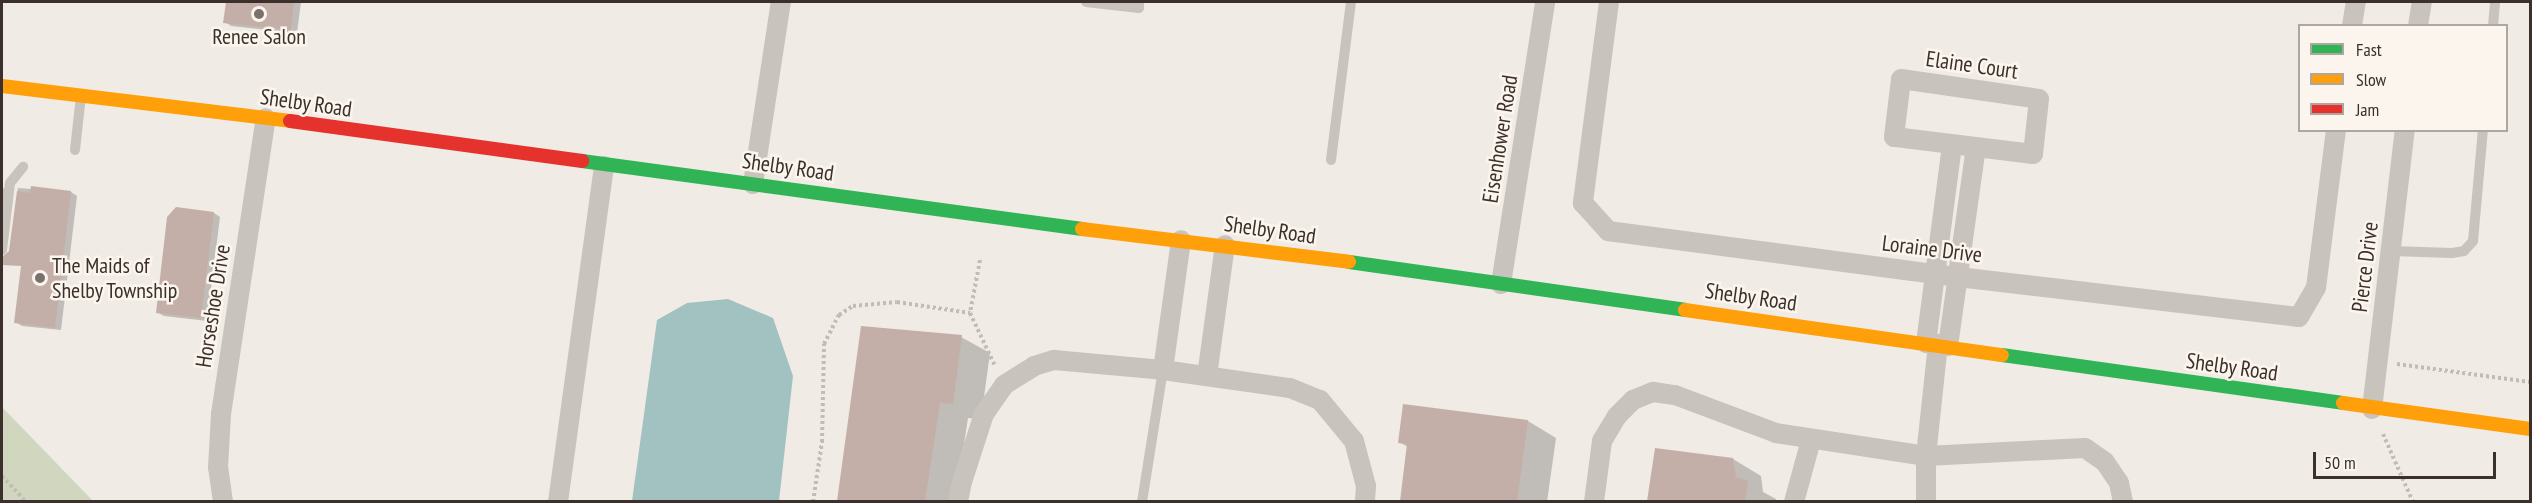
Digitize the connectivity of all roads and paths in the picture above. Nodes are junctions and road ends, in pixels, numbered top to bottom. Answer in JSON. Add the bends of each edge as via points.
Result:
{"nodes":[{"id":1,"x":781,"y":2,"type":"edge"},
{"id":2,"x":1086,"y":2,"type":"edge"},
{"id":3,"x":1139,"y":2,"type":"edge"},
{"id":4,"x":1351,"y":2,"type":"edge"},
{"id":5,"x":1545,"y":2,"type":"edge"},
{"id":6,"x":1609,"y":2,"type":"edge"},
{"id":7,"x":2356,"y":2,"type":"edge"},
{"id":8,"x":2422,"y":2,"type":"edge"},
{"id":9,"x":2495,"y":2,"type":"edge"},
{"id":10,"x":2352,"y":24,"type":"edge"},
{"id":11,"x":2418,"y":24,"type":"edge"},
{"id":12,"x":2493,"y":24,"type":"edge"},
{"id":13,"x":2,"y":86,"type":"edge"},
{"id":14,"x":81,"y":96,"type":"junction"},
{"id":15,"x":266,"y":118,"type":"junction"},
{"id":16,"x":2336,"y":132,"type":"edge"},
{"id":17,"x":2405,"y":132,"type":"edge"},
{"id":18,"x":2483,"y":132,"type":"edge"},
{"id":19,"x":1952,"y":145,"type":"junction"},
{"id":20,"x":1976,"y":148,"type":"junction"},
{"id":21,"x":75,"y":150,"type":"dead end"},
{"id":22,"x":1331,"y":160,"type":"dead end"},
{"id":23,"x":604,"y":166,"type":"junction"},
{"id":24,"x":22,"y":167,"type":"dead end"},
{"id":25,"x":753,"y":183,"type":"junction"},
{"id":26,"x":1181,"y":240,"type":"junction"},
{"id":27,"x":1225,"y":245,"type":"junction"},
{"id":28,"x":2,"y":250,"type":"edge"},
{"id":29,"x":2391,"y":251,"type":"junction"},
{"id":30,"x":980,"y":260,"type":"dead end"},
{"id":31,"x":1936,"y":274,"type":"junction"},
{"id":32,"x":1958,"y":277,"type":"junction"},
{"id":33,"x":1501,"y":285,"type":"junction"},
{"id":34,"x":970,"y":313,"type":"junction"},
{"id":35,"x":1937,"y":344,"type":"junction"},
{"id":36,"x":2378,"y":362,"type":"junction"},
{"id":37,"x":1163,"y":370,"type":"junction"},
{"id":38,"x":1207,"y":376,"type":"junction"},
{"id":39,"x":2530,"y":382,"type":"edge"},
{"id":40,"x":1004,"y":385,"type":"junction"},
{"id":41,"x":2372,"y":409,"type":"junction"},
{"id":42,"x":2530,"y":429,"type":"edge"},
{"id":43,"x":1811,"y":440,"type":"junction"},
{"id":44,"x":1926,"y":456,"type":"junction"},
{"id":45,"x":2,"y":476,"type":"edge"},
{"id":46,"x":26,"y":501,"type":"edge"},
{"id":47,"x":223,"y":501,"type":"edge"},
{"id":48,"x":558,"y":501,"type":"edge"},
{"id":49,"x":813,"y":501,"type":"edge"},
{"id":50,"x":958,"y":501,"type":"edge"},
{"id":51,"x":1142,"y":501,"type":"edge"},
{"id":52,"x":1365,"y":501,"type":"edge"},
{"id":53,"x":1594,"y":501,"type":"edge"},
{"id":54,"x":1794,"y":501,"type":"edge"},
{"id":55,"x":1926,"y":501,"type":"edge"},
{"id":56,"x":2123,"y":501,"type":"edge"},
{"id":57,"x":2413,"y":501,"type":"edge"}],
"edges":[{"from":1,"to":25,"type":"street"},
{"from":2,"to":3,"type":"lane","via":[[1139,8]]},
{"from":4,"to":22,"type":"lane"},
{"from":5,"to":33,"type":"street","name":"Eisenhower Road"},
{"from":6,"to":31,"type":"street","name":"Loraine Drive","via":[[1583,203],[1608,231]]},
{"from":7,"to":10,"type":"street"},
{"from":8,"to":11,"type":"street"},
{"from":9,"to":12,"type":"lane"},
{"from":13,"to":14,"type":"street","name":"Shelby Road"},
{"from":14,"to":15,"type":"street","name":"Shelby Road"},
{"from":14,"to":21,"type":"lane"},
{"from":15,"to":23,"type":"street","name":"Shelby Road"},
{"from":15,"to":47,"type":"street","name":"Horseshoe Drive","via":[[221,414],[218,468]]},
{"from":16,"to":32,"type":"street","name":"Loraine Drive","via":[[2316,288],[2299,317]]},
{"from":17,"to":29,"type":"street","name":"Pierce Drive"},
{"from":18,"to":29,"type":"lane","via":[[2473,241],[2464,251],[2452,253]]},
{"from":19,"to":20,"type":"street","name":"Elaine Court"},
{"from":19,"to":20,"type":"street","name":"Elaine Court","via":[[1894,137],[1900,79],[2039,99],[2032,154]]},
{"from":19,"to":31,"type":"street"},
{"from":20,"to":32,"type":"street"},
{"from":23,"to":25,"type":"street","name":"Shelby Road"},
{"from":23,"to":48,"type":"street"},
{"from":24,"to":28,"type":"lane","via":[[10,183]]},
{"from":25,"to":26,"type":"street","name":"Shelby Road"},
{"from":26,"to":27,"type":"street","name":"Shelby Road"},
{"from":26,"to":37,"type":"street"},
{"from":27,"to":33,"type":"street","name":"Shelby Road"},
{"from":27,"to":38,"type":"street"},
{"from":29,"to":36,"type":"street","name":"Pierce Drive"},
{"from":30,"to":34,"type":"path"},
{"from":31,"to":32,"type":"street","name":"Loraine Drive"},
{"from":31,"to":35,"type":"street"},
{"from":32,"to":35,"type":"street"},
{"from":33,"to":35,"type":"street","name":"Shelby Road"},
{"from":34,"to":40,"type":"path"},
{"from":34,"to":49,"type":"path","via":[[897,302],[853,306],[839,315],[824,344],[822,442]]},
{"from":35,"to":41,"type":"street","name":"Shelby Road"},
{"from":35,"to":44,"type":"street"},
{"from":36,"to":39,"type":"path"},
{"from":36,"to":41,"type":"street","name":"Pierce Drive"},
{"from":37,"to":38,"type":"street"},
{"from":37,"to":40,"type":"street","via":[[1054,360],[1034,366]]},
{"from":37,"to":51,"type":"lane"},
{"from":38,"to":52,"type":"street","via":[[1290,388],[1320,400],[1354,441],[1366,486]]},
{"from":40,"to":50,"type":"street","via":[[984,414]]},
{"from":41,"to":42,"type":"street","name":"Shelby Road"},
{"from":41,"to":57,"type":"path"},
{"from":43,"to":44,"type":"street"},
{"from":43,"to":53,"type":"street","via":[[1736,420],[1675,395],[1653,392],[1625,408],[1602,441]]},
{"from":43,"to":54,"type":"street"},
{"from":44,"to":55,"type":"street"},
{"from":44,"to":56,"type":"street","via":[[2085,448],[2105,462],[2119,483]]},
{"from":45,"to":46,"type":"path"}]}
